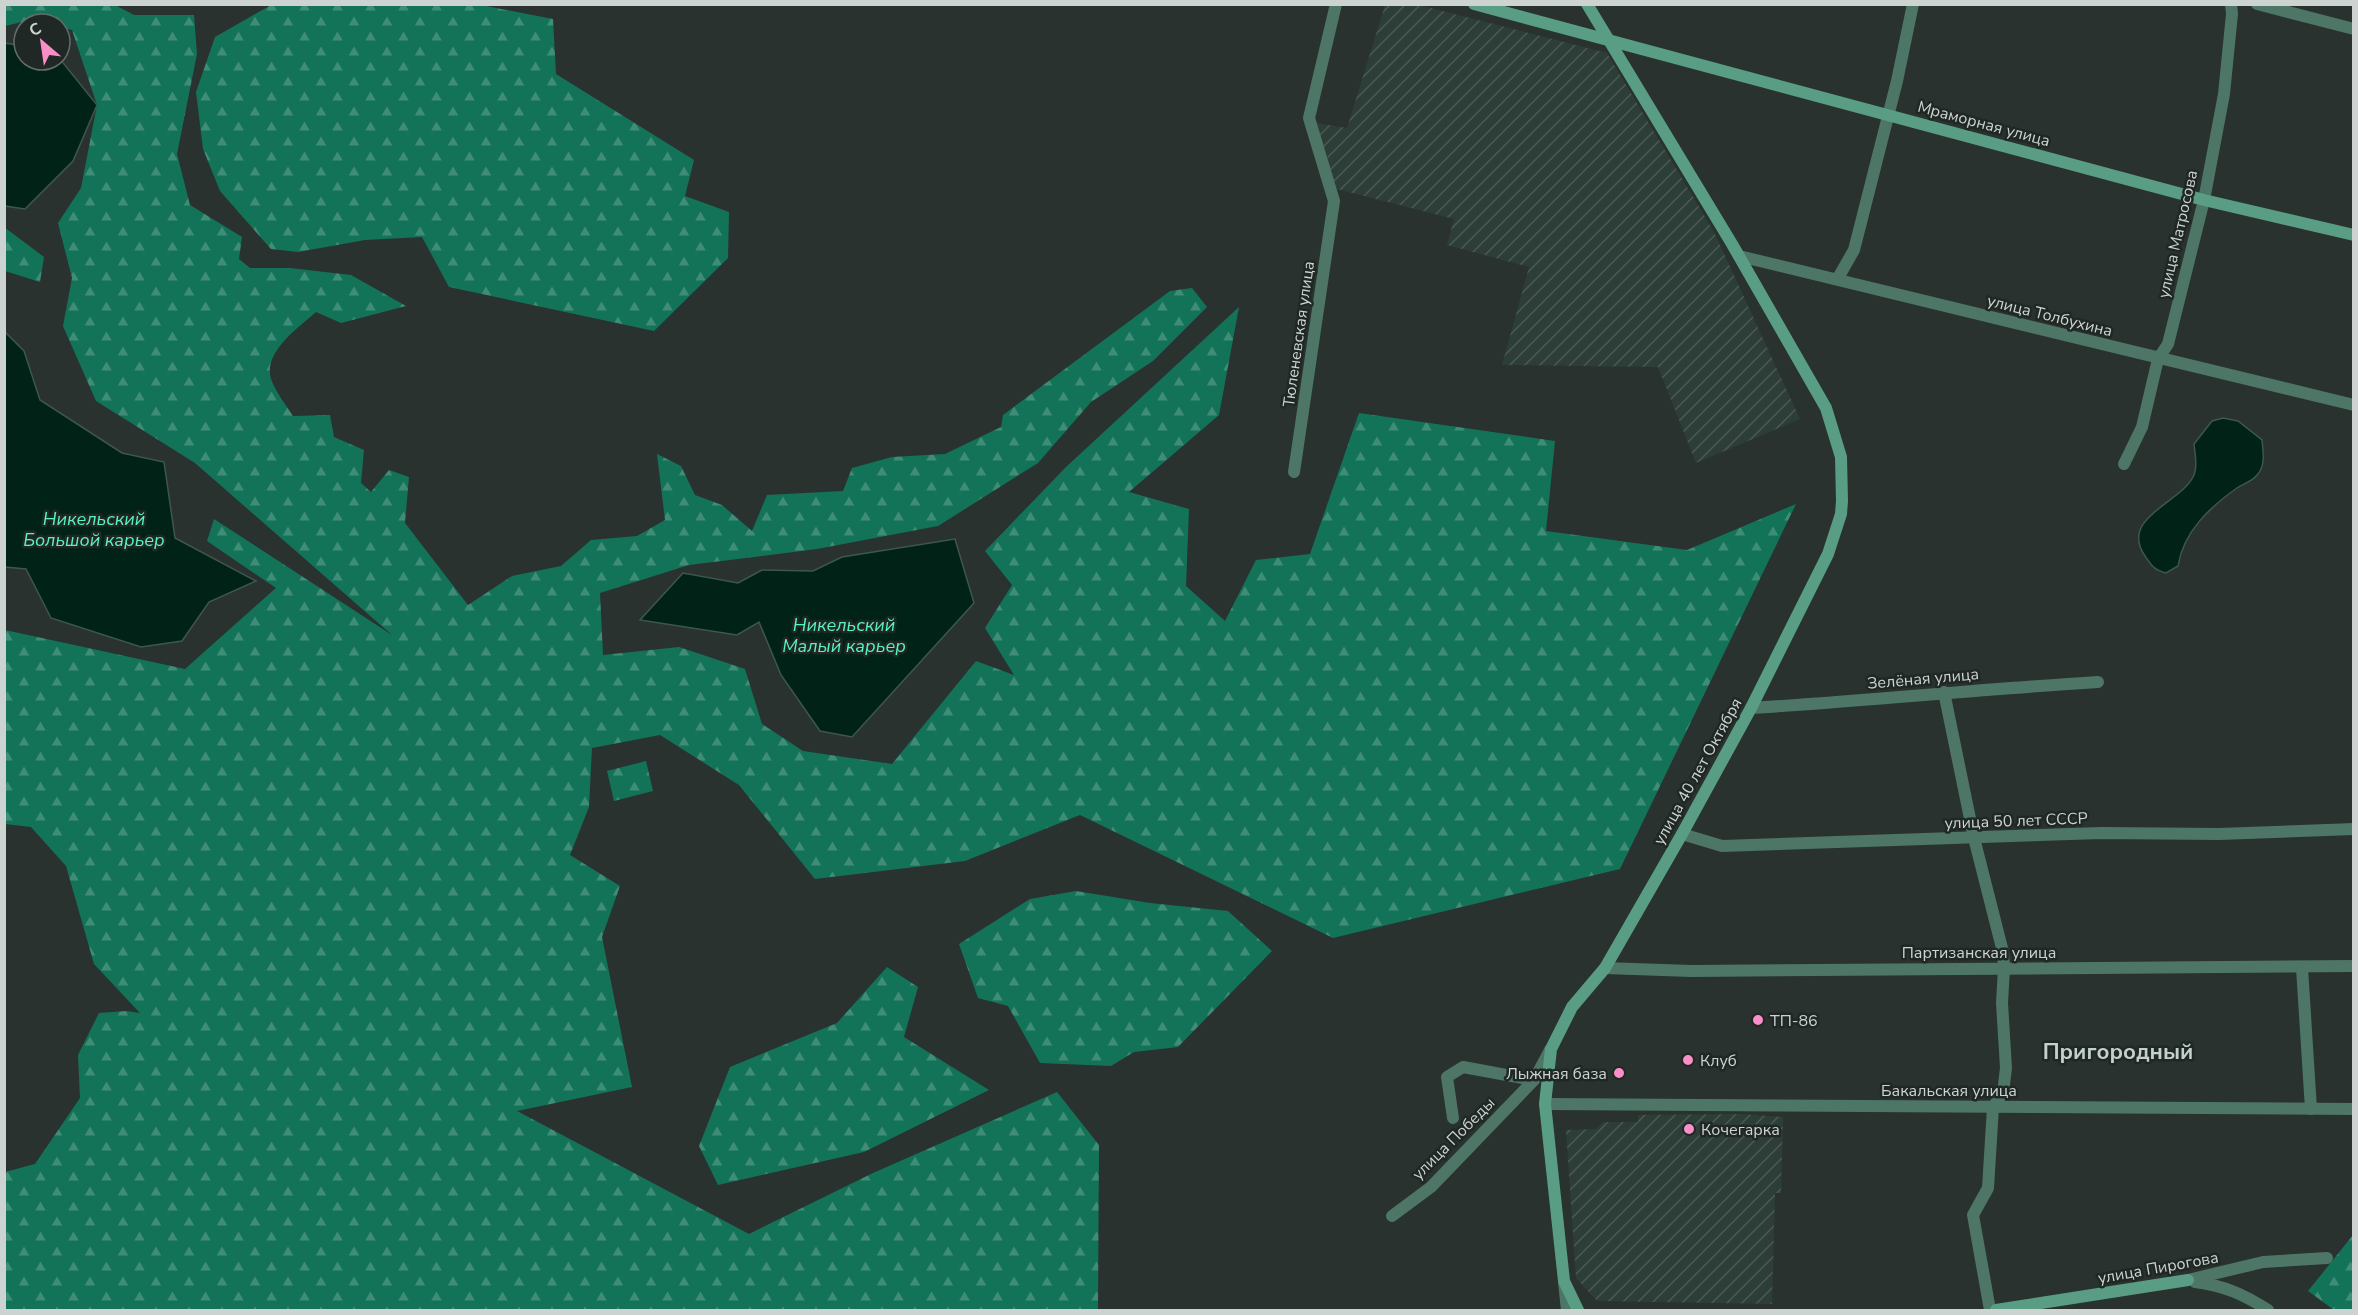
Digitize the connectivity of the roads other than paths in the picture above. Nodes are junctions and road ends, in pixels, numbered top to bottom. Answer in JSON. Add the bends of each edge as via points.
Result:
{"nodes":[{"id":1,"x":1336,"y":4,"type":"edge"},
{"id":2,"x":1474,"y":4,"type":"edge"},
{"id":3,"x":1587,"y":4,"type":"edge"},
{"id":4,"x":1912,"y":4,"type":"edge"},
{"id":5,"x":2231,"y":4,"type":"edge"},
{"id":6,"x":2257,"y":4,"type":"edge"},
{"id":7,"x":2354,"y":29,"type":"edge"},
{"id":8,"x":1606,"y":40,"type":"junction"},
{"id":9,"x":1887,"y":115,"type":"junction"},
{"id":10,"x":2204,"y":200,"type":"junction"},
{"id":11,"x":2354,"y":235,"type":"edge"},
{"id":12,"x":1739,"y":256,"type":"junction"},
{"id":13,"x":1838,"y":278,"type":"junction"},
{"id":14,"x":2158,"y":359,"type":"junction"},
{"id":15,"x":2354,"y":405,"type":"edge"},
{"id":16,"x":2124,"y":464,"type":"dead end"},
{"id":17,"x":1294,"y":472,"type":"dead end"},
{"id":18,"x":2098,"y":681,"type":"dead end"},
{"id":19,"x":1944,"y":692,"type":"junction"},
{"id":20,"x":1751,"y":708,"type":"junction"},
{"id":21,"x":2354,"y":829,"type":"edge"},
{"id":22,"x":1682,"y":834,"type":"junction"},
{"id":23,"x":1974,"y":838,"type":"junction"},
{"id":24,"x":2354,"y":966,"type":"edge"},
{"id":25,"x":1605,"y":968,"type":"junction"},
{"id":26,"x":2004,"y":968,"type":"junction"},
{"id":27,"x":2302,"y":968,"type":"junction"},
{"id":28,"x":1551,"y":1049,"type":"junction"},
{"id":29,"x":1534,"y":1080,"type":"junction"},
{"id":30,"x":1545,"y":1104,"type":"junction"},
{"id":31,"x":1993,"y":1107,"type":"junction"},
{"id":32,"x":2311,"y":1109,"type":"junction"},
{"id":33,"x":2354,"y":1109,"type":"edge"},
{"id":34,"x":1453,"y":1118,"type":"dead end"},
{"id":35,"x":1392,"y":1216,"type":"dead end"},
{"id":36,"x":2326,"y":1258,"type":"dead end"},
{"id":37,"x":2188,"y":1280,"type":"junction"},
{"id":38,"x":1564,"y":1281,"type":"junction"},
{"id":39,"x":1567,"y":1311,"type":"edge"},
{"id":40,"x":1578,"y":1311,"type":"edge"},
{"id":41,"x":1990,"y":1311,"type":"edge"},
{"id":42,"x":1996,"y":1311,"type":"edge"},
{"id":43,"x":2268,"y":1311,"type":"edge"}],
"edges":[{"from":1,"to":17,"type":"street","name":"Тюленевская улица","via":[[1309,118],[1334,201]]},
{"from":2,"to":8,"type":"street","name":"Мраморная улица"},
{"from":3,"to":8,"type":"street"},
{"from":4,"to":9,"type":"street"},
{"from":5,"to":10,"type":"street","name":"улица Матросова","via":[[2224,94]]},
{"from":6,"to":7,"type":"street"},
{"from":8,"to":9,"type":"street","name":"Мраморная улица"},
{"from":8,"to":12,"type":"street","name":"улица 40 лет Октября"},
{"from":9,"to":10,"type":"street","name":"Мраморная улица"},
{"from":9,"to":13,"type":"street","via":[[1854,250]]},
{"from":10,"to":11,"type":"street","name":"Мраморная улица"},
{"from":10,"to":14,"type":"street","name":"улица Матросова","via":[[2168,344]]},
{"from":12,"to":13,"type":"street","name":"улица Толбухина"},
{"from":12,"to":20,"type":"street","name":"улица 40 лет Октября","via":[[1826,408],[1841,458],[1842,490],[1840,514],[1828,555]]},
{"from":13,"to":14,"type":"street","name":"улица Толбухина"},
{"from":14,"to":15,"type":"street","name":"улица Толбухина"},
{"from":14,"to":16,"type":"street","name":"улица Матросова","via":[[2142,428]]},
{"from":18,"to":19,"type":"street","name":"Зелёная улица"},
{"from":19,"to":20,"type":"street","name":"Зелёная улица"},
{"from":19,"to":23,"type":"street"},
{"from":20,"to":22,"type":"street","name":"улица 40 лет Октября"},
{"from":21,"to":23,"type":"street","name":"улица 50 лет СССР"},
{"from":22,"to":23,"type":"street","name":"улица 50 лет СССР","via":[[1722,846]]},
{"from":22,"to":25,"type":"street","name":"улица 40 лет Октября"},
{"from":23,"to":26,"type":"street"},
{"from":24,"to":27,"type":"street","name":"Партизанская улица"},
{"from":25,"to":26,"type":"street","name":"Партизанская улица"},
{"from":25,"to":28,"type":"street","name":"улица 40 лет Октября","via":[[1572,1007]]},
{"from":26,"to":27,"type":"street","name":"Партизанская улица"},
{"from":26,"to":31,"type":"street","via":[[2006,1068],[2003,1094]]},
{"from":27,"to":32,"type":"street"},
{"from":28,"to":29,"type":"street","name":"улица Победы"},
{"from":28,"to":30,"type":"street","name":"улица 40 лет Октября"},
{"from":29,"to":34,"type":"street","via":[[1463,1067],[1447,1077]]},
{"from":29,"to":35,"type":"street","name":"улица Победы","via":[[1431,1187]]},
{"from":30,"to":31,"type":"street","name":"Бакальская улица"},
{"from":30,"to":38,"type":"street","name":"улица 40 лет Октября"},
{"from":31,"to":32,"type":"street","name":"Бакальская улица"},
{"from":31,"to":41,"type":"street","via":[[1988,1188],[1973,1215]]},
{"from":32,"to":33,"type":"street","name":"Бакальская улица"},
{"from":36,"to":37,"type":"street","name":"улица Пирогова","via":[[2263,1263]]},
{"from":37,"to":42,"type":"street","name":"улица Пирогова"},
{"from":37,"to":43,"type":"street","via":[[2245,1295]]},
{"from":38,"to":39,"type":"street","name":"улица 40 лет Октября"},
{"from":38,"to":40,"type":"street"}]}
